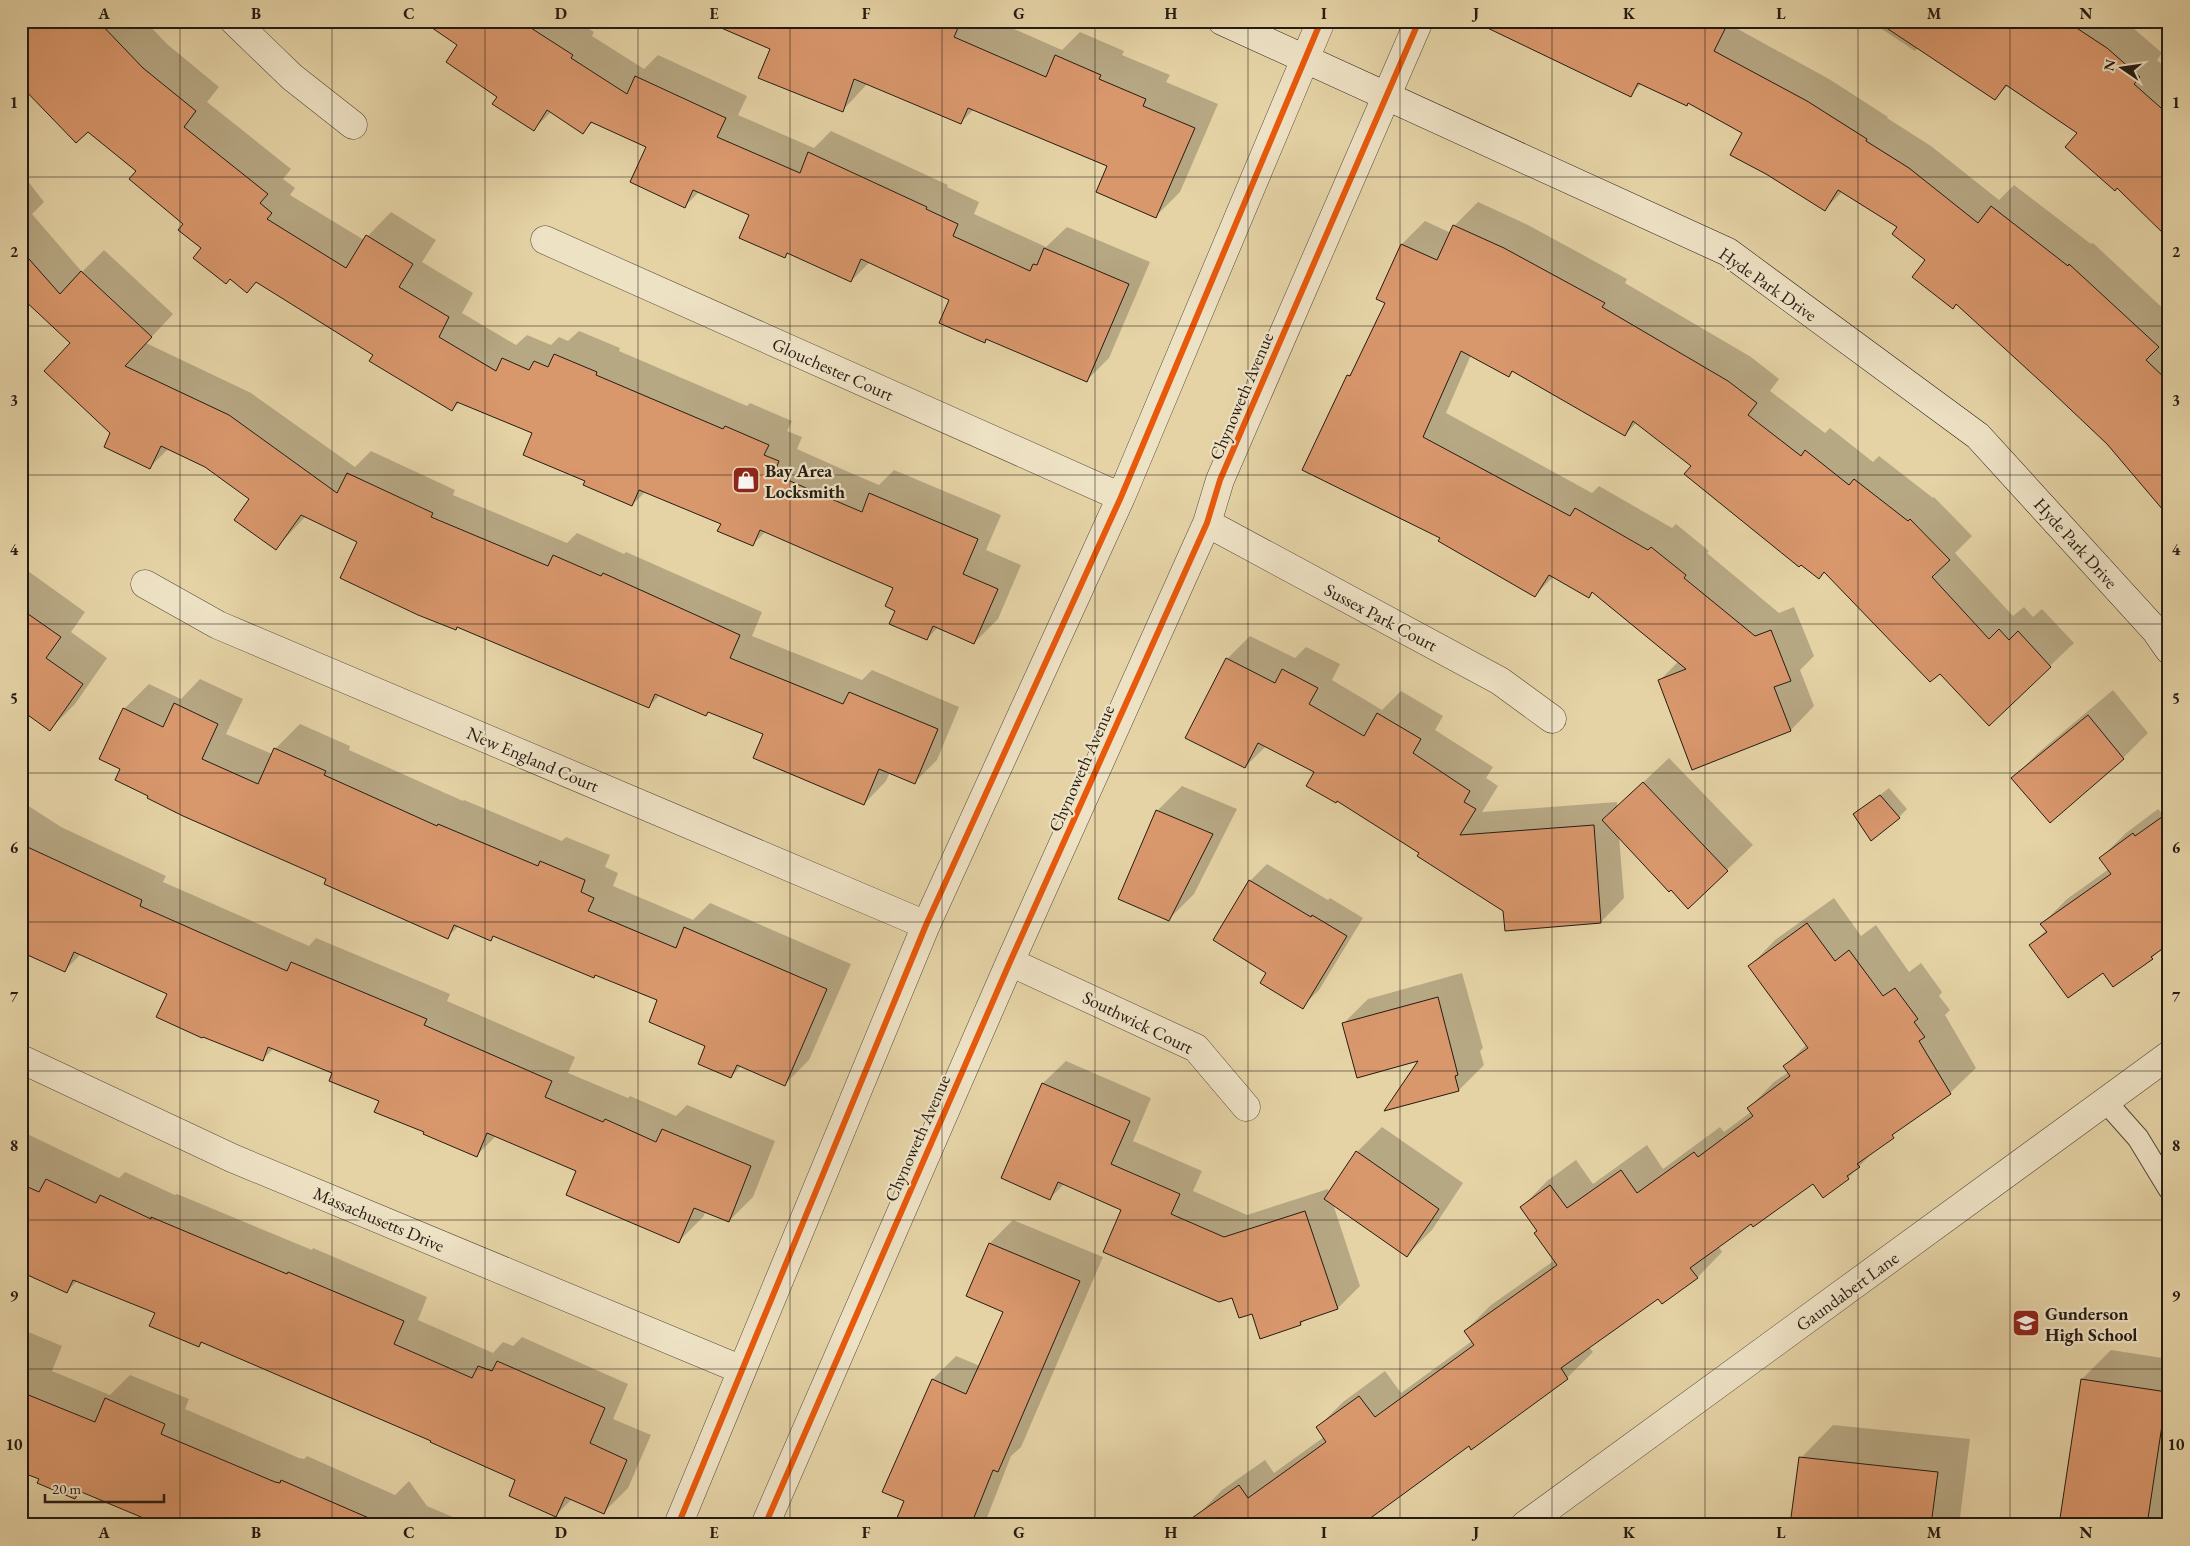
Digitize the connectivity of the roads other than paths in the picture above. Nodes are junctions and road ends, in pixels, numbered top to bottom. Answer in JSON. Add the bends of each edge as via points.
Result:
{"nodes":[{"id":1,"x":234,"y":21,"type":"edge"},
{"id":2,"x":1222,"y":21,"type":"edge"},
{"id":3,"x":1321,"y":21,"type":"edge"},
{"id":4,"x":1419,"y":21,"type":"edge"},
{"id":5,"x":1305,"y":60,"type":"junction"},
{"id":6,"x":1387,"y":97,"type":"junction"},
{"id":7,"x":353,"y":125,"type":"dead end"},
{"id":8,"x":544,"y":240,"type":"dead end"},
{"id":9,"x":1122,"y":498,"type":"junction"},
{"id":10,"x":1207,"y":522,"type":"junction"},
{"id":11,"x":145,"y":584,"type":"dead end"},
{"id":12,"x":2169,"y":650,"type":"edge"},
{"id":13,"x":1552,"y":719,"type":"dead end"},
{"id":14,"x":926,"y":925,"type":"junction"},
{"id":15,"x":1010,"y":962,"type":"junction"},
{"id":16,"x":2169,"y":1055,"type":"edge"},
{"id":17,"x":21,"y":1058,"type":"edge"},
{"id":18,"x":2106,"y":1102,"type":"junction"},
{"id":19,"x":1246,"y":1107,"type":"dead end"},
{"id":20,"x":2169,"y":1189,"type":"edge"},
{"id":21,"x":742,"y":1370,"type":"junction"},
{"id":22,"x":678,"y":1525,"type":"edge"},
{"id":23,"x":765,"y":1525,"type":"edge"},
{"id":24,"x":1525,"y":1525,"type":"edge"}],
"edges":[{"from":1,"to":7,"type":"street","via":[[292,77]]},
{"from":2,"to":5,"type":"street","name":"Hyde Park Drive"},
{"from":3,"to":5,"type":"street"},
{"from":4,"to":6,"type":"street","name":"Chynoweth Avenue"},
{"from":5,"to":6,"type":"street","name":"Hyde Park Drive"},
{"from":5,"to":9,"type":"street"},
{"from":6,"to":10,"type":"street","name":"Chynoweth Avenue","via":[[1220,480]]},
{"from":6,"to":12,"type":"street","name":"Hyde Park Drive","via":[[1728,252],[1978,436],[2155,630]]},
{"from":8,"to":9,"type":"street","name":"Glouchester Court"},
{"from":9,"to":14,"type":"street"},
{"from":10,"to":13,"type":"street","name":"Sussex Park Court","via":[[1500,681]]},
{"from":10,"to":15,"type":"street","name":"Chynoweth Avenue"},
{"from":11,"to":14,"type":"street","name":"New England Court","via":[[218,625]]},
{"from":14,"to":21,"type":"street"},
{"from":15,"to":19,"type":"street","name":"Southwick Court","via":[[1196,1048]]},
{"from":15,"to":23,"type":"street","name":"Chynoweth Avenue"},
{"from":16,"to":18,"type":"street","name":"Gaundabert Lane"},
{"from":17,"to":21,"type":"street","name":"Massachusetts Drive","via":[[232,1158]]},
{"from":18,"to":20,"type":"lane","via":[[2138,1138]]},
{"from":18,"to":24,"type":"street","name":"Gaundabert Lane"},
{"from":21,"to":22,"type":"street"}]}
